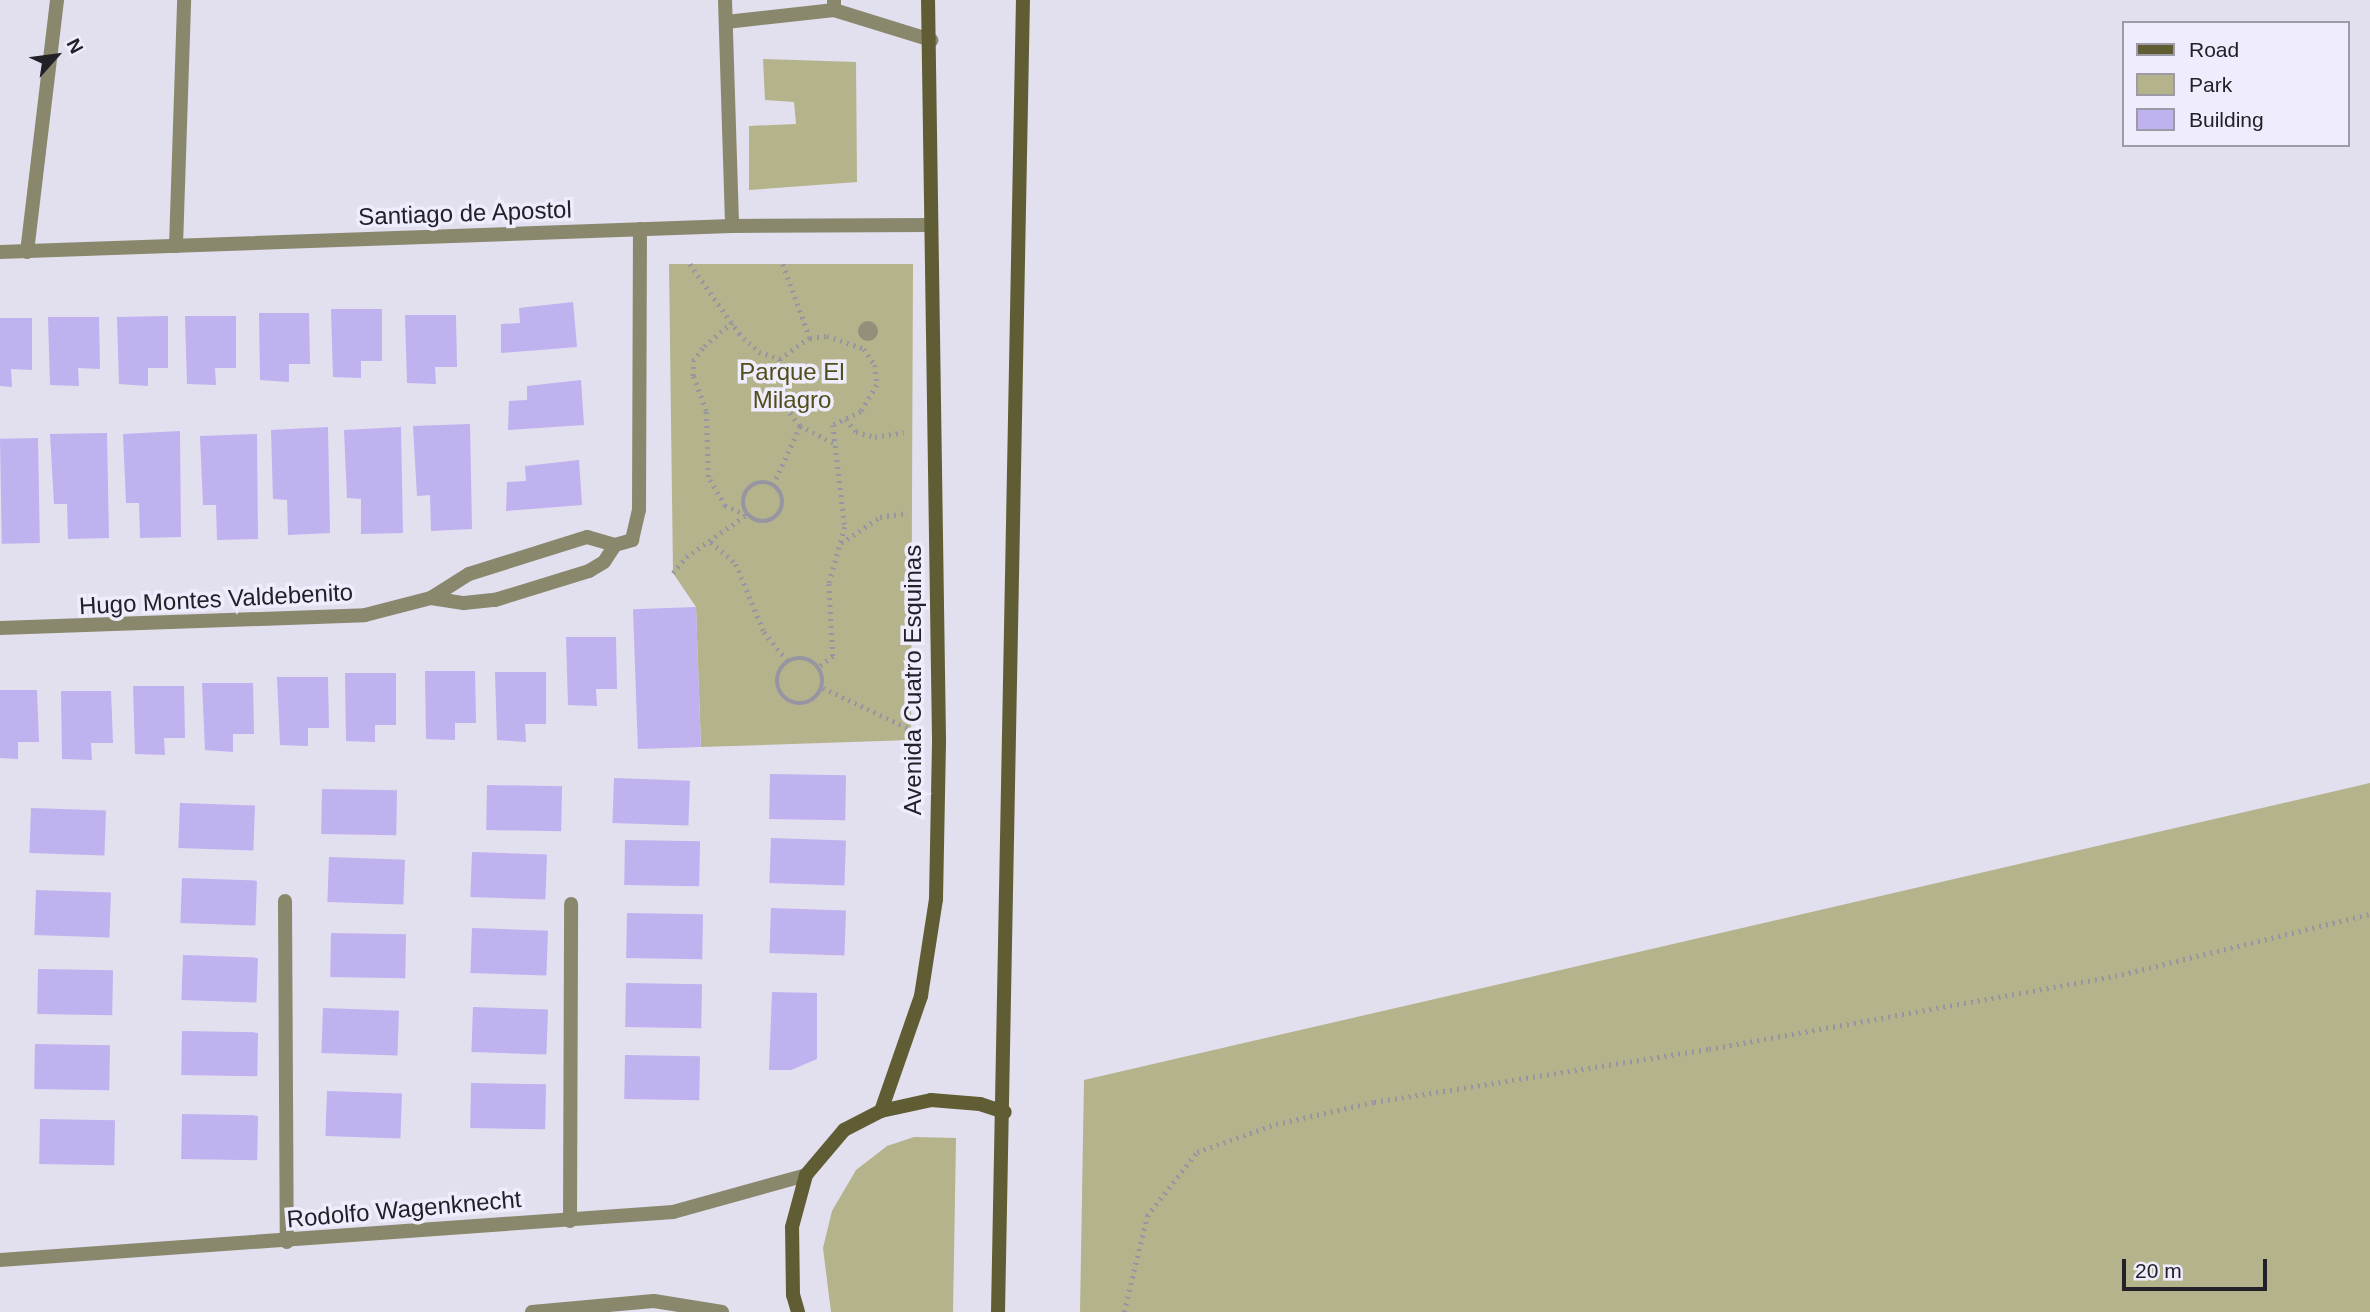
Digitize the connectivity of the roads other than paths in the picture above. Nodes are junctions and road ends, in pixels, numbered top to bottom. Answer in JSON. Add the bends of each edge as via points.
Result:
{"nodes":[{"id":1,"x":57,"y":0,"type":"edge"},
{"id":2,"x":184,"y":0,"type":"edge"},
{"id":3,"x":725,"y":0,"type":"edge"},
{"id":4,"x":928,"y":0,"type":"edge"},
{"id":5,"x":1023,"y":0,"type":"edge"},
{"id":6,"x":834,"y":5,"type":"edge"},
{"id":7,"x":726,"y":22,"type":"junction"},
{"id":8,"x":931,"y":40,"type":"junction"},
{"id":9,"x":931,"y":225,"type":"junction"},
{"id":10,"x":732,"y":226,"type":"junction"},
{"id":11,"x":640,"y":229,"type":"junction"},
{"id":12,"x":176,"y":246,"type":"junction"},
{"id":13,"x":0,"y":252,"type":"edge"},
{"id":14,"x":27,"y":253,"type":"junction"},
{"id":15,"x":615,"y":545,"type":"junction"},
{"id":16,"x":431,"y":598,"type":"junction"},
{"id":17,"x":0,"y":628,"type":"edge"},
{"id":18,"x":285,"y":901,"type":"dead end"},
{"id":19,"x":571,"y":904,"type":"dead end"},
{"id":20,"x":881,"y":1111,"type":"junction"},
{"id":21,"x":1004,"y":1112,"type":"junction"},
{"id":22,"x":806,"y":1175,"type":"junction"},
{"id":23,"x":570,"y":1220,"type":"junction"},
{"id":24,"x":287,"y":1242,"type":"junction"},
{"id":25,"x":0,"y":1260,"type":"edge"},
{"id":26,"x":532,"y":1312,"type":"edge"},
{"id":27,"x":722,"y":1312,"type":"edge"},
{"id":28,"x":798,"y":1312,"type":"edge"},
{"id":29,"x":998,"y":1312,"type":"edge"}],
"edges":[{"from":1,"to":14,"type":"street"},
{"from":2,"to":12,"type":"street"},
{"from":3,"to":7,"type":"street"},
{"from":4,"to":8,"type":"main road","name":"Avenida Cuatro Esquinas"},
{"from":5,"to":21,"type":"main road"},
{"from":6,"to":7,"type":"street"},
{"from":6,"to":8,"type":"street"},
{"from":7,"to":10,"type":"street"},
{"from":8,"to":9,"type":"main road","name":"Avenida Cuatro Esquinas"},
{"from":9,"to":10,"type":"street","name":"Santiago de Apostol"},
{"from":9,"to":20,"type":"main road","name":"Avenida Cuatro Esquinas","via":[[939,739],[936,899],[923,984]]},
{"from":10,"to":11,"type":"street","name":"Santiago de Apostol"},
{"from":11,"to":12,"type":"street","name":"Santiago de Apostol"},
{"from":11,"to":15,"type":"street","name":"Hugo Montes Valdebenito","via":[[639,510],[632,540]]},
{"from":12,"to":14,"type":"street","name":"Santiago de Apostol"},
{"from":13,"to":14,"type":"street","name":"Santiago de Apostol"},
{"from":15,"to":16,"type":"street","name":"Hugo Montes Valdebenito","via":[[587,537],[469,574]]},
{"from":15,"to":16,"type":"street","name":"Hugo Montes Valdebenito","via":[[604,562],[589,571],[495,600]]},
{"from":16,"to":17,"type":"street","name":"Hugo Montes Valdebenito","via":[[365,615]]},
{"from":18,"to":24,"type":"street"},
{"from":19,"to":23,"type":"street"},
{"from":20,"to":21,"type":"main road","via":[[931,1100],[980,1104]]},
{"from":20,"to":22,"type":"main road","via":[[844,1130]]},
{"from":21,"to":29,"type":"main road"},
{"from":22,"to":23,"type":"street","name":"Rodolfo Wagenknecht","via":[[673,1212]]},
{"from":22,"to":28,"type":"main road","via":[[792,1227],[793,1295]]},
{"from":23,"to":24,"type":"street","name":"Rodolfo Wagenknecht"},
{"from":24,"to":25,"type":"street","name":"Rodolfo Wagenknecht"},
{"from":26,"to":27,"type":"street","via":[[654,1301]]}]}
